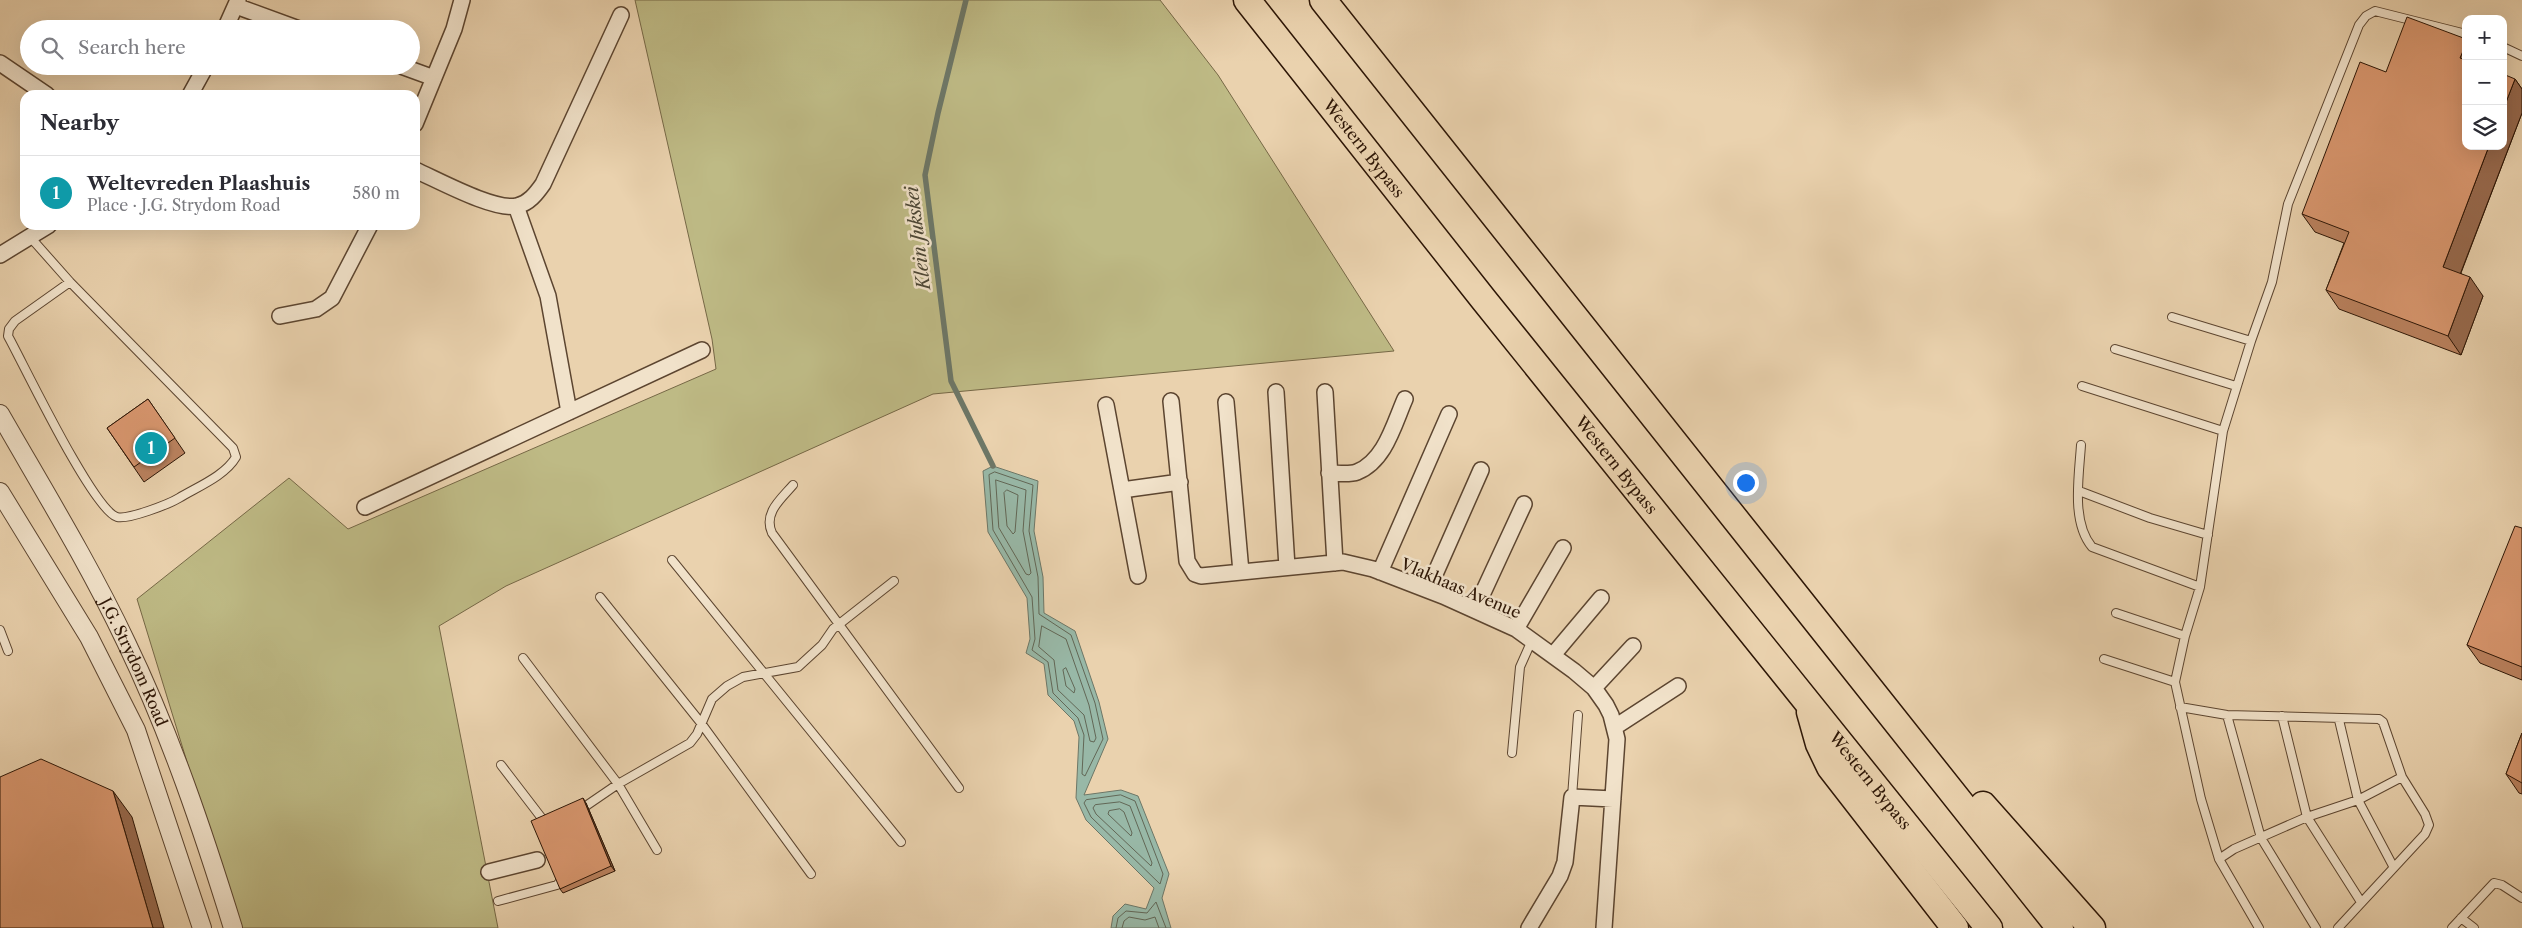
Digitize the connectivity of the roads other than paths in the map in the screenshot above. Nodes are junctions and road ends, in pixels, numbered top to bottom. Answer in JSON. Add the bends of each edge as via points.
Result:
{"nodes":[{"id":1,"x":462,"y":0,"type":"edge"},
{"id":2,"x":1247,"y":0,"type":"edge"},
{"id":3,"x":1323,"y":0,"type":"edge"},
{"id":4,"x":237,"y":3,"type":"edge"},
{"id":5,"x":621,"y":15,"type":"dead end"},
{"id":6,"x":228,"y":20,"type":"edge"},
{"id":7,"x":278,"y":20,"type":"edge"},
{"id":8,"x":2462,"y":33,"type":"edge"},
{"id":9,"x":2507,"y":49,"type":"edge"},
{"id":10,"x":2522,"y":56,"type":"edge"},
{"id":11,"x":0,"y":63,"type":"edge"},
{"id":12,"x":420,"y":73,"type":"edge"},
{"id":13,"x":201,"y":75,"type":"edge"},
{"id":14,"x":434,"y":78,"type":"junction"},
{"id":15,"x":40,"y":90,"type":"edge"},
{"id":16,"x":193,"y":90,"type":"edge"},
{"id":17,"x":420,"y":112,"type":"edge"},
{"id":18,"x":420,"y":172,"type":"edge"},
{"id":19,"x":516,"y":206,"type":"junction"},
{"id":20,"x":42,"y":230,"type":"edge"},
{"id":21,"x":367,"y":230,"type":"edge"},
{"id":22,"x":31,"y":238,"type":"junction"},
{"id":23,"x":0,"y":255,"type":"edge"},
{"id":24,"x":70,"y":282,"type":"junction"},
{"id":25,"x":280,"y":316,"type":"dead end"},
{"id":26,"x":2172,"y":317,"type":"dead end"},
{"id":27,"x":2250,"y":341,"type":"junction"},
{"id":28,"x":2116,"y":349,"type":"dead end"},
{"id":29,"x":702,"y":350,"type":"dead end"},
{"id":30,"x":2082,"y":386,"type":"dead end"},
{"id":31,"x":2236,"y":386,"type":"junction"},
{"id":32,"x":1276,"y":392,"type":"dead end"},
{"id":33,"x":1325,"y":392,"type":"dead end"},
{"id":34,"x":1405,"y":399,"type":"dead end"},
{"id":35,"x":1171,"y":401,"type":"dead end"},
{"id":36,"x":1226,"y":402,"type":"dead end"},
{"id":37,"x":1106,"y":405,"type":"dead end"},
{"id":38,"x":569,"y":412,"type":"junction"},
{"id":39,"x":0,"y":414,"type":"edge"},
{"id":40,"x":1449,"y":414,"type":"dead end"},
{"id":41,"x":2223,"y":431,"type":"junction"},
{"id":42,"x":2080,"y":445,"type":"dead end"},
{"id":43,"x":1481,"y":470,"type":"dead end"},
{"id":44,"x":1330,"y":473,"type":"junction"},
{"id":45,"x":1180,"y":482,"type":"junction"},
{"id":46,"x":793,"y":485,"type":"dead end"},
{"id":47,"x":1122,"y":490,"type":"junction"},
{"id":48,"x":2079,"y":491,"type":"junction"},
{"id":49,"x":0,"y":492,"type":"edge"},
{"id":50,"x":1524,"y":504,"type":"dead end"},
{"id":51,"x":365,"y":507,"type":"dead end"},
{"id":52,"x":2208,"y":535,"type":"junction"},
{"id":53,"x":1563,"y":548,"type":"dead end"},
{"id":54,"x":672,"y":560,"type":"dead end"},
{"id":55,"x":1335,"y":563,"type":"junction"},
{"id":56,"x":1287,"y":567,"type":"junction"},
{"id":57,"x":1241,"y":572,"type":"junction"},
{"id":58,"x":1380,"y":572,"type":"junction"},
{"id":59,"x":1138,"y":576,"type":"dead end"},
{"id":60,"x":894,"y":581,"type":"dead end"},
{"id":61,"x":2200,"y":587,"type":"junction"},
{"id":62,"x":1428,"y":590,"type":"junction"},
{"id":63,"x":600,"y":597,"type":"dead end"},
{"id":64,"x":1602,"y":598,"type":"dead end"},
{"id":65,"x":1475,"y":610,"type":"junction"},
{"id":66,"x":2116,"y":613,"type":"dead end"},
{"id":67,"x":1818,"y":623,"type":"junction"},
{"id":68,"x":838,"y":624,"type":"junction"},
{"id":69,"x":1516,"y":629,"type":"junction"},
{"id":70,"x":0,"y":630,"type":"edge"},
{"id":71,"x":2185,"y":636,"type":"junction"},
{"id":72,"x":1532,"y":640,"type":"junction"},
{"id":73,"x":1633,"y":646,"type":"dead end"},
{"id":74,"x":8,"y":651,"type":"dead end"},
{"id":75,"x":1553,"y":655,"type":"junction"},
{"id":76,"x":523,"y":658,"type":"dead end"},
{"id":77,"x":2104,"y":659,"type":"dead end"},
{"id":78,"x":763,"y":674,"type":"junction"},
{"id":79,"x":2175,"y":682,"type":"junction"},
{"id":80,"x":1678,"y":686,"type":"dead end"},
{"id":81,"x":1594,"y":688,"type":"junction"},
{"id":82,"x":1808,"y":702,"type":"junction"},
{"id":83,"x":2180,"y":707,"type":"junction"},
{"id":84,"x":1578,"y":715,"type":"dead end"},
{"id":85,"x":2227,"y":715,"type":"junction"},
{"id":86,"x":2282,"y":716,"type":"junction"},
{"id":87,"x":2339,"y":720,"type":"junction"},
{"id":88,"x":701,"y":723,"type":"junction"},
{"id":89,"x":1615,"y":727,"type":"junction"},
{"id":90,"x":1512,"y":753,"type":"dead end"},
{"id":91,"x":501,"y":765,"type":"dead end"},
{"id":92,"x":2402,"y":777,"type":"junction"},
{"id":93,"x":618,"y":784,"type":"junction"},
{"id":94,"x":959,"y":788,"type":"dead end"},
{"id":95,"x":1572,"y":797,"type":"junction"},
{"id":96,"x":1613,"y":799,"type":"junction"},
{"id":97,"x":2358,"y":800,"type":"junction"},
{"id":98,"x":574,"y":814,"type":"edge"},
{"id":99,"x":2306,"y":817,"type":"junction"},
{"id":100,"x":559,"y":825,"type":"edge"},
{"id":101,"x":2261,"y":838,"type":"junction"},
{"id":102,"x":901,"y":842,"type":"dead end"},
{"id":103,"x":657,"y":850,"type":"dead end"},
{"id":104,"x":2219,"y":859,"type":"junction"},
{"id":105,"x":541,"y":860,"type":"dead end"},
{"id":106,"x":2393,"y":866,"type":"junction"},
{"id":107,"x":567,"y":871,"type":"edge"},
{"id":108,"x":489,"y":872,"type":"dead end"},
{"id":109,"x":811,"y":874,"type":"dead end"},
{"id":110,"x":2522,"y":898,"type":"edge"},
{"id":111,"x":498,"y":901,"type":"dead end"},
{"id":112,"x":2361,"y":902,"type":"junction"},
{"id":113,"x":2461,"y":918,"type":"junction"},
{"id":114,"x":202,"y":928,"type":"edge"},
{"id":115,"x":233,"y":928,"type":"edge"},
{"id":116,"x":1529,"y":928,"type":"edge"},
{"id":117,"x":1604,"y":928,"type":"edge"},
{"id":118,"x":1955,"y":928,"type":"edge"},
{"id":119,"x":1989,"y":928,"type":"edge"},
{"id":120,"x":2060,"y":928,"type":"edge"},
{"id":121,"x":2092,"y":928,"type":"edge"},
{"id":122,"x":2259,"y":928,"type":"edge"},
{"id":123,"x":2316,"y":928,"type":"edge"},
{"id":124,"x":2338,"y":928,"type":"edge"},
{"id":125,"x":2452,"y":928,"type":"edge"},
{"id":126,"x":2474,"y":928,"type":"edge"}],
"edges":[{"from":1,"to":14,"type":"street"},
{"from":2,"to":82,"type":"highway","name":"Western Bypass"},
{"from":3,"to":67,"type":"highway"},
{"from":4,"to":6,"type":"street"},
{"from":4,"to":7,"type":"street"},
{"from":5,"to":19,"type":"street","via":[[543,184],[535,196]]},
{"from":8,"to":27,"type":"lane","via":[[2380,12],[2366,16],[2359,25],[2288,204],[2272,282]]},
{"from":9,"to":10,"type":"lane"},
{"from":11,"to":15,"type":"street"},
{"from":12,"to":14,"type":"street"},
{"from":13,"to":16,"type":"street"},
{"from":14,"to":17,"type":"street"},
{"from":18,"to":19,"type":"street","via":[[489,202]]},
{"from":19,"to":38,"type":"street","via":[[548,296]]},
{"from":20,"to":22,"type":"street"},
{"from":21,"to":25,"type":"street","via":[[332,298],[316,309]]},
{"from":22,"to":23,"type":"street"},
{"from":22,"to":24,"type":"lane"},
{"from":24,"to":24,"type":"lane","via":[[234,448],[236,457],[230,467],[173,502],[124,518],[112,514],[83,479],[8,336],[15,321]]},
{"from":26,"to":27,"type":"lane"},
{"from":27,"to":31,"type":"lane"},
{"from":28,"to":31,"type":"lane"},
{"from":29,"to":38,"type":"street"},
{"from":30,"to":41,"type":"lane"},
{"from":31,"to":41,"type":"lane"},
{"from":32,"to":56,"type":"street"},
{"from":33,"to":44,"type":"street"},
{"from":34,"to":44,"type":"street","via":[[1379,455],[1371,464],[1355,473]]},
{"from":35,"to":45,"type":"street"},
{"from":36,"to":57,"type":"street"},
{"from":37,"to":47,"type":"street"},
{"from":38,"to":51,"type":"street"},
{"from":39,"to":115,"type":"street","name":"J.G. Strydom Road","via":[[127,642],[208,846]]},
{"from":40,"to":58,"type":"street"},
{"from":41,"to":52,"type":"lane"},
{"from":42,"to":48,"type":"lane"},
{"from":43,"to":62,"type":"street"},
{"from":44,"to":55,"type":"street"},
{"from":45,"to":47,"type":"street"},
{"from":45,"to":57,"type":"street","name":"Vlakhaas Avenue","via":[[1187,561],[1192,571],[1201,576]]},
{"from":46,"to":68,"type":"lane","via":[[773,508],[769,526]]},
{"from":47,"to":59,"type":"street"},
{"from":48,"to":52,"type":"lane","via":[[2150,518]]},
{"from":48,"to":61,"type":"lane","via":[[2081,524],[2095,549]]},
{"from":49,"to":114,"type":"street","name":"J.G. Strydom Road","via":[[90,637],[136,730]]},
{"from":50,"to":65,"type":"street"},
{"from":52,"to":61,"type":"lane"},
{"from":53,"to":69,"type":"street"},
{"from":54,"to":78,"type":"lane"},
{"from":55,"to":56,"type":"street","name":"Vlakhaas Avenue"},
{"from":55,"to":58,"type":"street","name":"Vlakhaas Avenue","via":[[1343,562]]},
{"from":56,"to":57,"type":"street","name":"Vlakhaas Avenue"},
{"from":58,"to":62,"type":"street","name":"Vlakhaas Avenue"},
{"from":60,"to":68,"type":"lane"},
{"from":61,"to":71,"type":"lane"},
{"from":62,"to":65,"type":"street","name":"Vlakhaas Avenue"},
{"from":63,"to":88,"type":"lane"},
{"from":64,"to":75,"type":"street"},
{"from":65,"to":69,"type":"street","name":"Vlakhaas Avenue"},
{"from":66,"to":71,"type":"lane"},
{"from":67,"to":120,"type":"highway"},
{"from":67,"to":121,"type":"highway"},
{"from":68,"to":78,"type":"lane","via":[[822,645],[798,667]]},
{"from":68,"to":94,"type":"lane"},
{"from":69,"to":72,"type":"street","name":"Vlakhaas Avenue"},
{"from":70,"to":74,"type":"lane"},
{"from":71,"to":79,"type":"lane"},
{"from":72,"to":75,"type":"street","name":"Vlakhaas Avenue"},
{"from":72,"to":90,"type":"lane","via":[[1520,667]]},
{"from":73,"to":81,"type":"street"},
{"from":75,"to":81,"type":"street","name":"Vlakhaas Avenue"},
{"from":76,"to":93,"type":"lane"},
{"from":77,"to":79,"type":"lane"},
{"from":78,"to":88,"type":"lane","via":[[743,676],[727,686],[712,699]]},
{"from":78,"to":102,"type":"lane"},
{"from":79,"to":83,"type":"lane"},
{"from":80,"to":89,"type":"street"},
{"from":81,"to":89,"type":"street","name":"Vlakhaas Avenue"},
{"from":82,"to":118,"type":"highway","via":[[1814,731],[1830,767]]},
{"from":82,"to":119,"type":"highway","name":"Western Bypass"},
{"from":83,"to":85,"type":"lane"},
{"from":83,"to":104,"type":"lane","via":[[2201,799]]},
{"from":84,"to":95,"type":"lane"},
{"from":85,"to":86,"type":"lane"},
{"from":85,"to":101,"type":"lane"},
{"from":86,"to":87,"type":"lane"},
{"from":86,"to":99,"type":"lane"},
{"from":87,"to":92,"type":"lane","via":[[2381,721]]},
{"from":87,"to":97,"type":"lane"},
{"from":88,"to":93,"type":"lane","via":[[690,743]]},
{"from":88,"to":109,"type":"lane"},
{"from":89,"to":96,"type":"street","name":"Vlakhaas Avenue"},
{"from":91,"to":100,"type":"lane","via":[[552,830]]},
{"from":92,"to":97,"type":"lane"},
{"from":92,"to":106,"type":"lane","via":[[2429,825],[2425,834]]},
{"from":93,"to":98,"type":"lane"},
{"from":93,"to":103,"type":"lane"},
{"from":95,"to":96,"type":"street"},
{"from":95,"to":116,"type":"street","via":[[1565,862]]},
{"from":96,"to":117,"type":"street","name":"Vlakhaas Avenue"},
{"from":97,"to":99,"type":"lane"},
{"from":97,"to":106,"type":"lane"},
{"from":99,"to":101,"type":"lane"},
{"from":99,"to":112,"type":"lane"},
{"from":101,"to":104,"type":"lane"},
{"from":101,"to":123,"type":"lane"},
{"from":104,"to":122,"type":"lane"},
{"from":105,"to":108,"type":"street"},
{"from":106,"to":112,"type":"lane"},
{"from":107,"to":111,"type":"lane","via":[[557,885]]},
{"from":110,"to":113,"type":"lane","via":[[2494,882]]},
{"from":112,"to":124,"type":"lane"},
{"from":113,"to":125,"type":"lane"},
{"from":113,"to":126,"type":"lane"}]}
